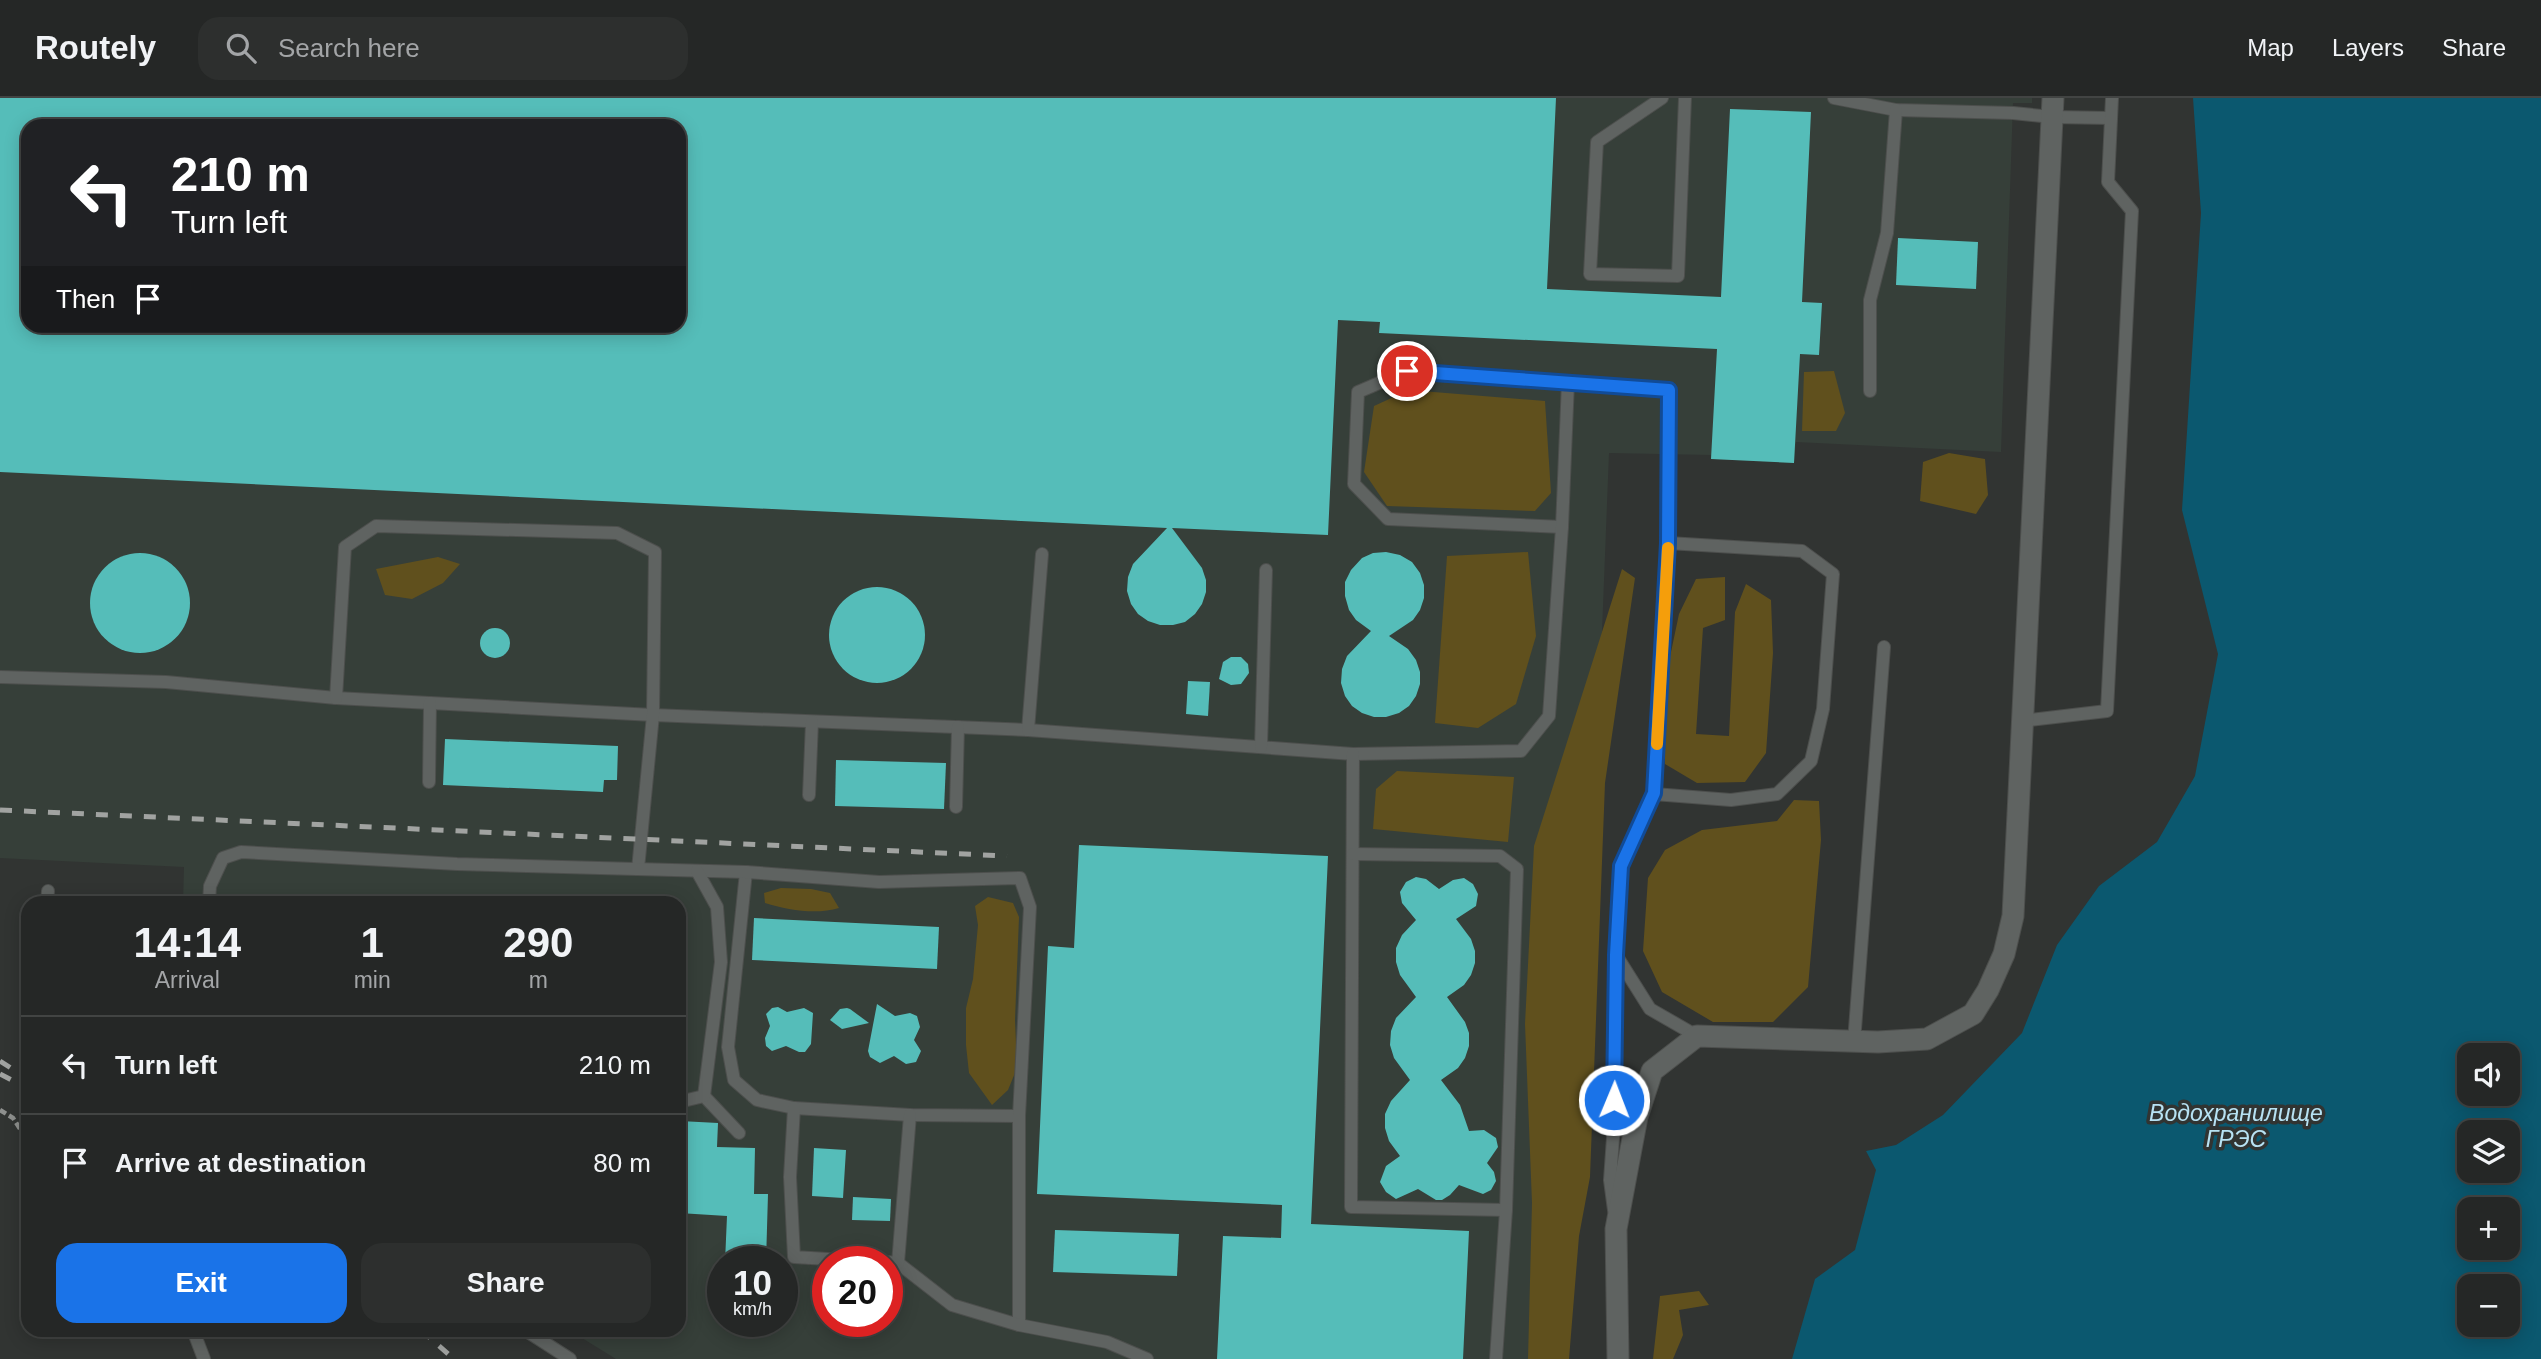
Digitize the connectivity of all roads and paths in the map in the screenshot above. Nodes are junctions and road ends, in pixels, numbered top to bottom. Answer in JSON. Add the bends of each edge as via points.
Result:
{"nodes":[{"id":1,"x":1661,"y":98,"type":"edge"},
{"id":2,"x":1685,"y":98,"type":"edge"},
{"id":3,"x":1834,"y":98,"type":"edge"},
{"id":4,"x":2112,"y":98,"type":"edge"},
{"id":5,"x":1931,"y":104,"type":"edge"},
{"id":6,"x":2052,"y":107,"type":"edge"},
{"id":7,"x":1896,"y":110,"type":"junction"},
{"id":8,"x":2111,"y":118,"type":"junction"},
{"id":9,"x":1567,"y":382,"type":"junction"},
{"id":10,"x":1870,"y":391,"type":"dead end"},
{"id":11,"x":1562,"y":527,"type":"junction"},
{"id":12,"x":1668,"y":543,"type":"junction"},
{"id":13,"x":1042,"y":554,"type":"dead end"},
{"id":14,"x":1266,"y":570,"type":"dead end"},
{"id":15,"x":1884,"y":647,"type":"dead end"},
{"id":16,"x":0,"y":677,"type":"edge"},
{"id":17,"x":336,"y":698,"type":"junction"},
{"id":18,"x":430,"y":703,"type":"junction"},
{"id":19,"x":653,"y":715,"type":"junction"},
{"id":20,"x":2022,"y":721,"type":"junction"},
{"id":21,"x":813,"y":722,"type":"junction"},
{"id":22,"x":958,"y":727,"type":"junction"},
{"id":23,"x":1028,"y":730,"type":"junction"},
{"id":24,"x":1261,"y":747,"type":"junction"},
{"id":25,"x":1353,"y":754,"type":"junction"},
{"id":26,"x":429,"y":782,"type":"dead end"},
{"id":27,"x":1654,"y":793,"type":"junction"},
{"id":28,"x":809,"y":794,"type":"dead end"},
{"id":29,"x":956,"y":807,"type":"dead end"},
{"id":30,"x":1353,"y":854,"type":"junction"},
{"id":31,"x":638,"y":869,"type":"junction"},
{"id":32,"x":697,"y":871,"type":"junction"},
{"id":33,"x":746,"y":872,"type":"junction"},
{"id":34,"x":209,"y":896,"type":"edge"},
{"id":35,"x":1616,"y":955,"type":"junction"},
{"id":36,"x":1697,"y":1036,"type":"junction"},
{"id":37,"x":1854,"y":1042,"type":"junction"},
{"id":38,"x":704,"y":1096,"type":"junction"},
{"id":39,"x":686,"y":1100,"type":"edge"},
{"id":40,"x":794,"y":1108,"type":"junction"},
{"id":41,"x":0,"y":1110,"type":"edge"},
{"id":42,"x":910,"y":1115,"type":"junction"},
{"id":43,"x":1019,"y":1116,"type":"junction"},
{"id":44,"x":21,"y":1131,"type":"edge"},
{"id":45,"x":739,"y":1133,"type":"dead end"},
{"id":46,"x":1507,"y":1210,"type":"junction"},
{"id":47,"x":1616,"y":1230,"type":"junction"},
{"id":48,"x":895,"y":1246,"type":"edge"},
{"id":49,"x":812,"y":1257,"type":"edge"},
{"id":50,"x":903,"y":1270,"type":"edge"},
{"id":51,"x":1019,"y":1325,"type":"junction"},
{"id":52,"x":196,"y":1337,"type":"edge"},
{"id":53,"x":535,"y":1337,"type":"edge"},
{"id":54,"x":204,"y":1359,"type":"edge"},
{"id":55,"x":209,"y":1359,"type":"edge"},
{"id":56,"x":570,"y":1359,"type":"edge"},
{"id":57,"x":1147,"y":1359,"type":"edge"},
{"id":58,"x":1496,"y":1359,"type":"edge"},
{"id":59,"x":1618,"y":1359,"type":"edge"}],
"edges":[{"from":1,"to":2,"type":"lane","via":[[1597,142],[1590,274],[1678,276]]},
{"from":3,"to":7,"type":"lane"},
{"from":4,"to":8,"type":"lane"},
{"from":5,"to":6,"type":"lane","via":[[2013,113]]},
{"from":5,"to":7,"type":"lane"},
{"from":6,"to":8,"type":"lane"},
{"from":6,"to":20,"type":"street"},
{"from":7,"to":10,"type":"lane","via":[[1886,233],[1870,300]]},
{"from":8,"to":20,"type":"lane","via":[[2108,182],[2132,211],[2107,711]]},
{"from":9,"to":11,"type":"lane"},
{"from":9,"to":11,"type":"lane","via":[[1407,371],[1358,392],[1354,484],[1388,519]]},
{"from":9,"to":12,"type":"lane","via":[[1669,390]]},
{"from":11,"to":25,"type":"lane","via":[[1549,716],[1521,751]]},
{"from":12,"to":27,"type":"lane"},
{"from":12,"to":27,"type":"lane","via":[[1802,551],[1833,574],[1823,709],[1811,761],[1777,794],[1731,800]]},
{"from":13,"to":23,"type":"lane"},
{"from":14,"to":24,"type":"lane"},
{"from":15,"to":37,"type":"lane"},
{"from":16,"to":17,"type":"lane","via":[[166,682]]},
{"from":17,"to":18,"type":"lane"},
{"from":17,"to":19,"type":"lane","via":[[345,547],[376,526],[617,533],[655,552]]},
{"from":18,"to":19,"type":"lane"},
{"from":18,"to":26,"type":"lane"},
{"from":19,"to":21,"type":"lane"},
{"from":19,"to":31,"type":"lane"},
{"from":20,"to":37,"type":"street","via":[[2013,916],[2004,954],[1988,990],[1973,1014],[1927,1039]]},
{"from":21,"to":22,"type":"lane"},
{"from":21,"to":28,"type":"lane"},
{"from":22,"to":23,"type":"lane"},
{"from":22,"to":29,"type":"lane"},
{"from":23,"to":24,"type":"lane"},
{"from":24,"to":25,"type":"lane"},
{"from":25,"to":30,"type":"lane"},
{"from":27,"to":35,"type":"lane","via":[[1621,866]]},
{"from":30,"to":46,"type":"lane","via":[[1351,1207]]},
{"from":30,"to":46,"type":"lane","via":[[1500,856],[1517,869]]},
{"from":31,"to":32,"type":"lane"},
{"from":31,"to":34,"type":"lane","via":[[241,852],[223,858]]},
{"from":32,"to":33,"type":"lane"},
{"from":32,"to":38,"type":"lane","via":[[717,907],[721,962]]},
{"from":33,"to":40,"type":"lane","via":[[728,1047],[734,1080],[757,1100]]},
{"from":33,"to":43,"type":"lane","via":[[879,882],[1020,878],[1030,908]]},
{"from":35,"to":36,"type":"lane","via":[[1650,1009]]},
{"from":35,"to":47,"type":"lane","via":[[1610,1180]]},
{"from":36,"to":37,"type":"street"},
{"from":36,"to":47,"type":"street","via":[[1652,1071],[1637,1117]]},
{"from":38,"to":39,"type":"lane"},
{"from":38,"to":45,"type":"lane"},
{"from":40,"to":42,"type":"lane"},
{"from":40,"to":49,"type":"lane","via":[[790,1177],[794,1256]]},
{"from":41,"to":44,"type":"path"},
{"from":42,"to":43,"type":"lane"},
{"from":42,"to":48,"type":"lane"},
{"from":43,"to":51,"type":"lane"},
{"from":46,"to":58,"type":"lane"},
{"from":47,"to":59,"type":"street"},
{"from":50,"to":51,"type":"lane","via":[[952,1305]]},
{"from":51,"to":57,"type":"lane","via":[[1107,1342]]},
{"from":52,"to":54,"type":"lane"},
{"from":53,"to":56,"type":"lane"},
{"from":54,"to":55,"type":"lane"}]}
